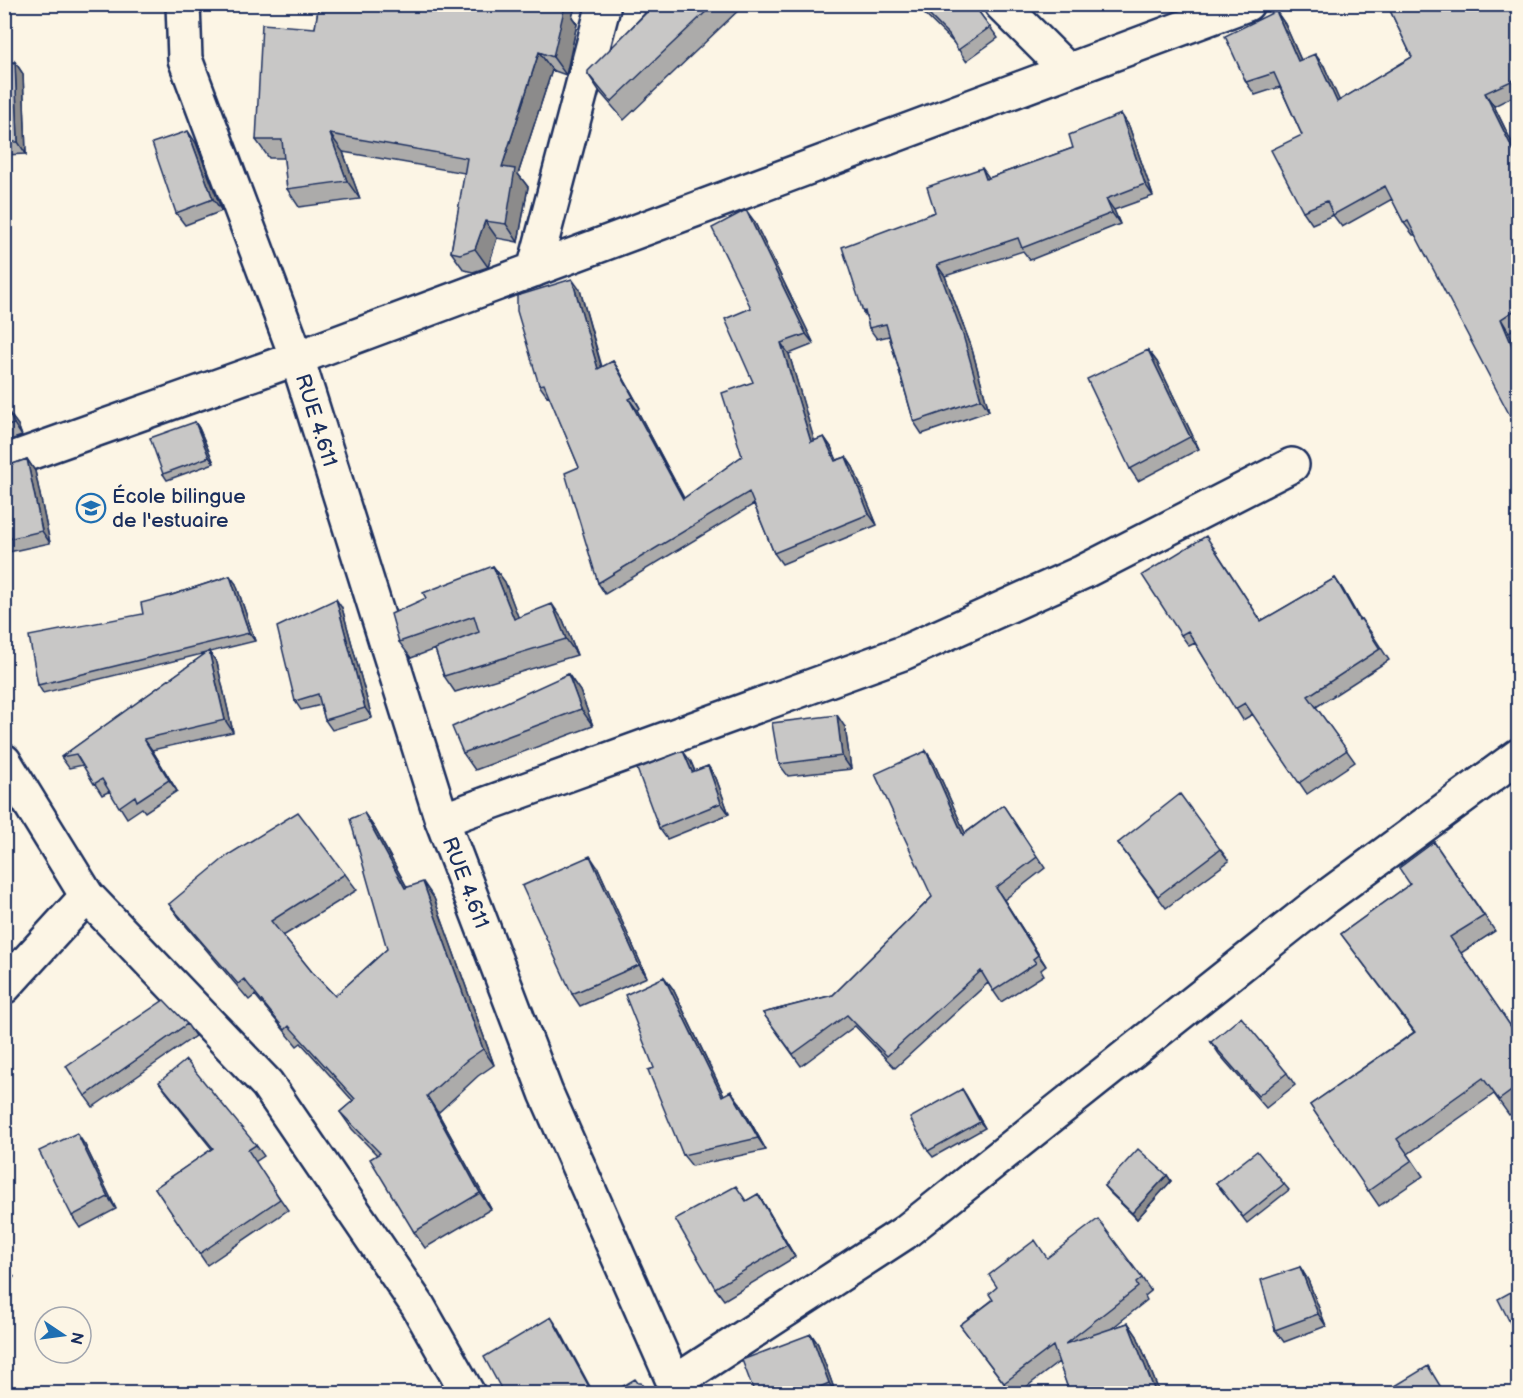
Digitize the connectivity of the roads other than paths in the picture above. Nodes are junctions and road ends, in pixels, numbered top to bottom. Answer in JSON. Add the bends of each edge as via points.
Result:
{"nodes":[{"id":1,"x":183,"y":4,"type":"edge"},
{"id":2,"x":604,"y":4,"type":"edge"},
{"id":3,"x":1001,"y":4,"type":"edge"},
{"id":4,"x":1247,"y":4,"type":"edge"},
{"id":5,"x":1068,"y":71,"type":"junction"},
{"id":6,"x":534,"y":270,"type":"junction"},
{"id":7,"x":297,"y":358,"type":"junction"},
{"id":8,"x":4,"y":462,"type":"edge"},
{"id":9,"x":1292,"y":465,"type":"dead end"},
{"id":10,"x":1518,"y":756,"type":"edge"},
{"id":11,"x":4,"y":761,"type":"edge"},
{"id":12,"x":442,"y":820,"type":"junction"},
{"id":13,"x":87,"y":896,"type":"junction"},
{"id":14,"x":4,"y":987,"type":"edge"},
{"id":15,"x":676,"y":1388,"type":"edge"},
{"id":16,"x":468,"y":1394,"type":"edge"}],
"edges":[{"from":1,"to":7,"type":"street","name":"RUE 4.611","via":[[185,59]]},
{"from":2,"to":6,"type":"street"},
{"from":3,"to":5,"type":"street"},
{"from":4,"to":5,"type":"street"},
{"from":5,"to":6,"type":"street"},
{"from":6,"to":7,"type":"street"},
{"from":7,"to":8,"type":"street"},
{"from":7,"to":12,"type":"street","name":"RUE 4.611"},
{"from":9,"to":12,"type":"street","via":[[1083,572],[903,652]]},
{"from":10,"to":15,"type":"street","via":[[1325,898],[904,1233]]},
{"from":11,"to":13,"type":"street"},
{"from":12,"to":15,"type":"street","name":"RUE 4.611","via":[[546,1093]]},
{"from":13,"to":14,"type":"street"},
{"from":13,"to":16,"type":"street","via":[[267,1084],[418,1306]]}]}
